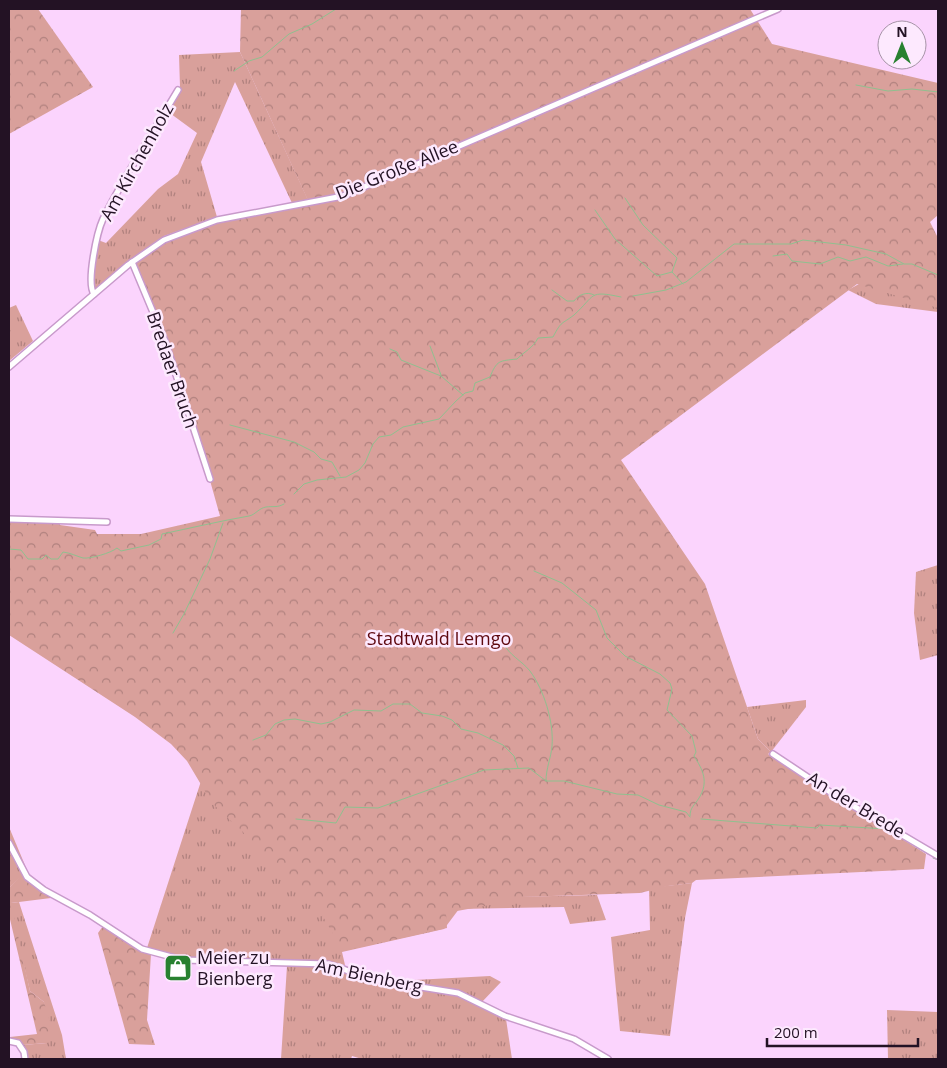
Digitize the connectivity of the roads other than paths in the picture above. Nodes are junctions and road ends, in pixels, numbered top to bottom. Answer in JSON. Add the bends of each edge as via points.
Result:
{"nodes":[{"id":1,"x":778,"y":9,"type":"edge"},
{"id":2,"x":178,"y":90,"type":"dead end"},
{"id":3,"x":132,"y":262,"type":"junction"},
{"id":4,"x":94,"y":294,"type":"junction"},
{"id":5,"x":9,"y":367,"type":"edge"},
{"id":6,"x":210,"y":479,"type":"dead end"},
{"id":7,"x":9,"y":519,"type":"edge"},
{"id":8,"x":107,"y":522,"type":"dead end"},
{"id":9,"x":773,"y":754,"type":"dead end"},
{"id":10,"x":9,"y":843,"type":"edge"},
{"id":11,"x":938,"y":856,"type":"edge"},
{"id":12,"x":9,"y":1042,"type":"edge"},
{"id":13,"x":25,"y":1059,"type":"edge"},
{"id":14,"x":608,"y":1059,"type":"edge"}],
"edges":[{"from":1,"to":3,"type":"street","name":"Die Große Allee","via":[[343,196],[217,220],[164,240]]},
{"from":2,"to":4,"type":"street","name":"Am Kirchenholz","via":[[102,221],[92,273],[91,290]]},
{"from":3,"to":4,"type":"street","name":"Die Große Allee"},
{"from":3,"to":6,"type":"street","name":"Bredaer Bruch","via":[[165,341]]},
{"from":4,"to":5,"type":"street","name":"Die Große Allee"},
{"from":7,"to":8,"type":"street"},
{"from":9,"to":11,"type":"street","name":"An der Brede"},
{"from":10,"to":14,"type":"street","name":"Am Bienberg","via":[[27,877],[142,949],[183,960],[328,964],[365,978],[458,993],[505,1016],[574,1039]]},
{"from":12,"to":13,"type":"street","via":[[18,1043]]}]}
